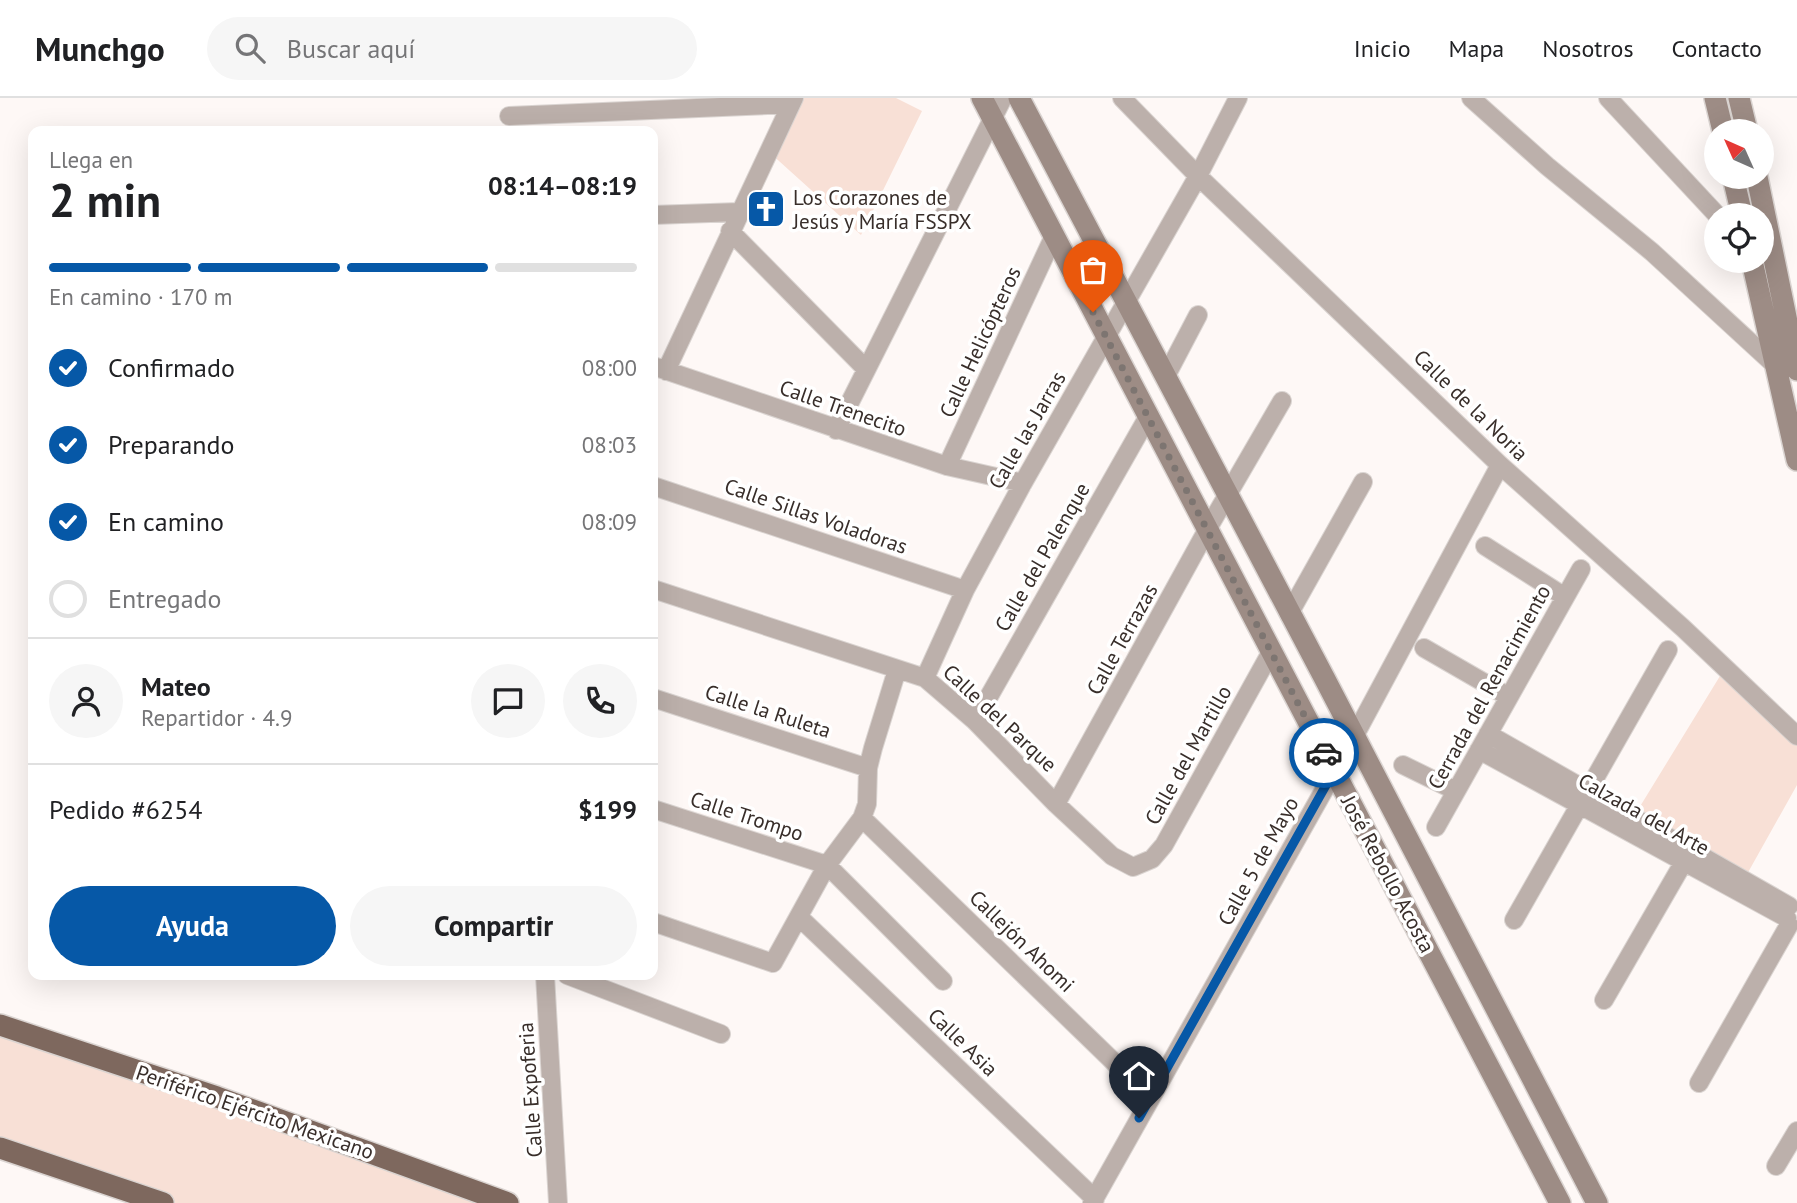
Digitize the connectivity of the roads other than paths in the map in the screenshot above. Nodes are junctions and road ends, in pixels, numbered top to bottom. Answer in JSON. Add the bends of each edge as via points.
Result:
{"nodes":[{"id":1,"x":982,"y":98,"type":"edge"},
{"id":2,"x":1003,"y":98,"type":"edge"},
{"id":3,"x":1019,"y":98,"type":"edge"},
{"id":4,"x":1122,"y":98,"type":"edge"},
{"id":5,"x":1238,"y":98,"type":"edge"},
{"id":6,"x":1471,"y":98,"type":"edge"},
{"id":7,"x":1608,"y":98,"type":"edge"},
{"id":8,"x":1715,"y":98,"type":"edge"},
{"id":9,"x":1739,"y":98,"type":"edge"},
{"id":10,"x":792,"y":101,"type":"edge"},
{"id":11,"x":509,"y":116,"type":"dead end"},
{"id":12,"x":992,"y":118,"type":"junction"},
{"id":13,"x":1720,"y":119,"type":"edge"},
{"id":14,"x":1744,"y":119,"type":"edge"},
{"id":15,"x":1198,"y":176,"type":"junction"},
{"id":16,"x":1706,"y":203,"type":"edge"},
{"id":17,"x":739,"y":212,"type":"junction"},
{"id":18,"x":658,"y":215,"type":"edge"},
{"id":19,"x":730,"y":231,"type":"junction"},
{"id":20,"x":1053,"y":238,"type":"junction"},
{"id":21,"x":1756,"y":273,"type":"edge"},
{"id":22,"x":1773,"y":273,"type":"edge"},
{"id":23,"x":1127,"y":302,"type":"junction"},
{"id":24,"x":1198,"y":315,"type":"dead end"},
{"id":25,"x":1106,"y":337,"type":"junction"},
{"id":26,"x":660,"y":368,"type":"edge"},
{"id":27,"x":1790,"y":368,"type":"edge"},
{"id":28,"x":866,"y":369,"type":"junction"},
{"id":29,"x":1166,"y":376,"type":"junction"},
{"id":30,"x":1282,"y":401,"type":"dead end"},
{"id":31,"x":1149,"y":415,"type":"junction"},
{"id":32,"x":836,"y":430,"type":"junction"},
{"id":33,"x":1797,"y":460,"type":"edge"},
{"id":34,"x":947,"y":466,"type":"junction"},
{"id":35,"x":1500,"y":466,"type":"junction"},
{"id":36,"x":1363,"y":482,"type":"dead end"},
{"id":37,"x":1023,"y":483,"type":"junction"},
{"id":38,"x":658,"y":487,"type":"edge"},
{"id":39,"x":1228,"y":495,"type":"junction"},
{"id":40,"x":1207,"y":530,"type":"junction"},
{"id":41,"x":1485,"y":545,"type":"dead end"},
{"id":42,"x":1581,"y":569,"type":"dead end"},
{"id":43,"x":965,"y":590,"type":"junction"},
{"id":44,"x":658,"y":591,"type":"edge"},
{"id":45,"x":1565,"y":597,"type":"junction"},
{"id":46,"x":1289,"y":614,"type":"junction"},
{"id":47,"x":1424,"y":648,"type":"dead end"},
{"id":48,"x":1668,"y":650,"type":"dead end"},
{"id":49,"x":1270,"y":652,"type":"junction"},
{"id":50,"x":897,"y":670,"type":"junction"},
{"id":51,"x":925,"y":678,"type":"junction"},
{"id":52,"x":1508,"y":697,"type":"junction"},
{"id":53,"x":658,"y":700,"type":"edge"},
{"id":54,"x":975,"y":721,"type":"junction"},
{"id":55,"x":1355,"y":735,"type":"junction"},
{"id":56,"x":1797,"y":736,"type":"edge"},
{"id":57,"x":1484,"y":742,"type":"junction"},
{"id":58,"x":1403,"y":765,"type":"dead end"},
{"id":59,"x":868,"y":768,"type":"junction"},
{"id":60,"x":1334,"y":771,"type":"junction"},
{"id":61,"x":1456,"y":791,"type":"junction"},
{"id":62,"x":1583,"y":797,"type":"junction"},
{"id":63,"x":1056,"y":804,"type":"junction"},
{"id":64,"x":658,"y":811,"type":"edge"},
{"id":65,"x":862,"y":818,"type":"junction"},
{"id":66,"x":1436,"y":827,"type":"dead end"},
{"id":67,"x":1687,"y":856,"type":"junction"},
{"id":68,"x":827,"y":865,"type":"junction"},
{"id":69,"x":1133,"y":867,"type":"joint"},
{"id":70,"x":1792,"y":916,"type":"edge"},
{"id":71,"x":799,"y":917,"type":"junction"},
{"id":72,"x":1514,"y":920,"type":"dead end"},
{"id":73,"x":658,"y":924,"type":"edge"},
{"id":74,"x":545,"y":980,"type":"edge"},
{"id":75,"x":580,"y":980,"type":"edge"},
{"id":76,"x":943,"y":981,"type":"dead end"},
{"id":77,"x":1604,"y":1000,"type":"dead end"},
{"id":78,"x":0,"y":1024,"type":"edge"},
{"id":79,"x":1506,"y":1027,"type":"junction"},
{"id":80,"x":721,"y":1034,"type":"dead end"},
{"id":81,"x":1476,"y":1043,"type":"junction"},
{"id":82,"x":1699,"y":1083,"type":"dead end"},
{"id":83,"x":1151,"y":1098,"type":"junction"},
{"id":84,"x":1797,"y":1131,"type":"edge"},
{"id":85,"x":0,"y":1148,"type":"edge"},
{"id":86,"x":1776,"y":1166,"type":"dead end"},
{"id":87,"x":1093,"y":1201,"type":"edge"},
{"id":88,"x":155,"y":1202,"type":"edge"},
{"id":89,"x":508,"y":1203,"type":"edge"},
{"id":90,"x":558,"y":1203,"type":"edge"},
{"id":91,"x":1560,"y":1203,"type":"edge"},
{"id":92,"x":1597,"y":1203,"type":"edge"}],
"edges":[{"from":1,"to":12,"type":"main road","name":"José Rebollo Acosta"},
{"from":2,"to":12,"type":"street"},
{"from":3,"to":23,"type":"main road","name":"José Rebollo Acosta"},
{"from":4,"to":15,"type":"street","name":"Calle de la Noria"},
{"from":5,"to":15,"type":"street","name":"Calle las Jarras"},
{"from":6,"to":27,"type":"street"},
{"from":7,"to":16,"type":"street"},
{"from":8,"to":13,"type":"main road"},
{"from":9,"to":14,"type":"main road"},
{"from":10,"to":11,"type":"street"},
{"from":10,"to":17,"type":"street"},
{"from":12,"to":20,"type":"main road","name":"José Rebollo Acosta"},
{"from":12,"to":28,"type":"street"},
{"from":15,"to":23,"type":"street","name":"Calle las Jarras"},
{"from":15,"to":35,"type":"street","name":"Calle de la Noria"},
{"from":17,"to":18,"type":"street"},
{"from":17,"to":19,"type":"street"},
{"from":19,"to":26,"type":"street"},
{"from":19,"to":28,"type":"street"},
{"from":20,"to":25,"type":"main road","name":"José Rebollo Acosta"},
{"from":20,"to":34,"type":"street","name":"Calle Helicópteros"},
{"from":21,"to":27,"type":"main road"},
{"from":22,"to":27,"type":"main road"},
{"from":23,"to":25,"type":"street","name":"Calle las Jarras"},
{"from":23,"to":29,"type":"main road","name":"José Rebollo Acosta"},
{"from":24,"to":29,"type":"street"},
{"from":25,"to":31,"type":"main road","name":"José Rebollo Acosta"},
{"from":25,"to":37,"type":"street","name":"Calle las Jarras"},
{"from":26,"to":32,"type":"street","name":"Calle Trenecito"},
{"from":27,"to":33,"type":"main road"},
{"from":28,"to":32,"type":"street"},
{"from":29,"to":39,"type":"main road","name":"José Rebollo Acosta"},
{"from":30,"to":39,"type":"street","name":"Calle Terrazas"},
{"from":31,"to":40,"type":"main road","name":"José Rebollo Acosta"},
{"from":31,"to":54,"type":"street","name":"Calle del Palenque"},
{"from":32,"to":34,"type":"street","name":"Calle Trenecito"},
{"from":34,"to":37,"type":"street","name":"Calle Trenecito"},
{"from":35,"to":55,"type":"street","name":"Calle 5 de Mayo"},
{"from":35,"to":56,"type":"street","name":"Calle de la Noria"},
{"from":36,"to":46,"type":"street"},
{"from":37,"to":43,"type":"street","name":"Calle las Jarras"},
{"from":38,"to":43,"type":"street","name":"Calle Sillas Voladoras"},
{"from":39,"to":40,"type":"street","name":"Calle Terrazas"},
{"from":39,"to":46,"type":"main road","name":"José Rebollo Acosta"},
{"from":40,"to":49,"type":"main road","name":"José Rebollo Acosta"},
{"from":40,"to":63,"type":"street","name":"Calle Terrazas"},
{"from":41,"to":45,"type":"street"},
{"from":42,"to":45,"type":"street","name":"Cerrada del Renacimiento"},
{"from":43,"to":51,"type":"street","name":"Calle las Jarras"},
{"from":44,"to":50,"type":"street","name":"Calle del Parque"},
{"from":45,"to":52,"type":"street","name":"Cerrada del Renacimiento"},
{"from":46,"to":55,"type":"main road","name":"José Rebollo Acosta"},
{"from":47,"to":52,"type":"street"},
{"from":48,"to":62,"type":"street"},
{"from":49,"to":60,"type":"main road","name":"José Rebollo Acosta"},
{"from":49,"to":69,"type":"street","name":"Calle del Martillo","via":[[1164,845],[1152,859]]},
{"from":50,"to":51,"type":"street","name":"Calle del Parque"},
{"from":50,"to":59,"type":"street"},
{"from":51,"to":54,"type":"street","name":"Calle del Parque"},
{"from":52,"to":57,"type":"street","name":"Cerrada del Renacimiento"},
{"from":53,"to":59,"type":"street","name":"Calle la Ruleta"},
{"from":54,"to":63,"type":"street","name":"Calle del Parque"},
{"from":55,"to":60,"type":"street","name":"Calle 5 de Mayo"},
{"from":55,"to":79,"type":"main road","name":"José Rebollo Acosta"},
{"from":57,"to":61,"type":"street","name":"Cerrada del Renacimiento"},
{"from":57,"to":62,"type":"street","name":"Calzada del Arte"},
{"from":58,"to":61,"type":"street"},
{"from":59,"to":65,"type":"street"},
{"from":60,"to":81,"type":"main road","name":"José Rebollo Acosta"},
{"from":60,"to":83,"type":"street","name":"Calle 5 de Mayo"},
{"from":61,"to":66,"type":"street","name":"Cerrada del Renacimiento"},
{"from":62,"to":67,"type":"street","name":"Calzada del Arte"},
{"from":62,"to":72,"type":"street"},
{"from":63,"to":69,"type":"street","name":"Calle del Parque","via":[[1112,856]]},
{"from":64,"to":68,"type":"street","name":"Calle Trompo"},
{"from":65,"to":68,"type":"street"},
{"from":65,"to":83,"type":"street","name":"Callejón Ahomi"},
{"from":67,"to":70,"type":"street","name":"Calzada del Arte"},
{"from":67,"to":77,"type":"street"},
{"from":68,"to":71,"type":"street"},
{"from":68,"to":76,"type":"street"},
{"from":70,"to":82,"type":"street"},
{"from":71,"to":73,"type":"street","via":[[773,963]]},
{"from":71,"to":87,"type":"street","name":"Calle Asia"},
{"from":74,"to":90,"type":"street","name":"Calle Expoferia"},
{"from":75,"to":80,"type":"street"},
{"from":78,"to":89,"type":"highway","name":"Periférico Ejército Mexicano"},
{"from":79,"to":81,"type":"main road"},
{"from":79,"to":92,"type":"main road","name":"José Rebollo Acosta"},
{"from":81,"to":91,"type":"main road","name":"José Rebollo Acosta"},
{"from":83,"to":87,"type":"street","name":"Calle 5 de Mayo"},
{"from":84,"to":86,"type":"street"},
{"from":85,"to":88,"type":"highway"}]}
